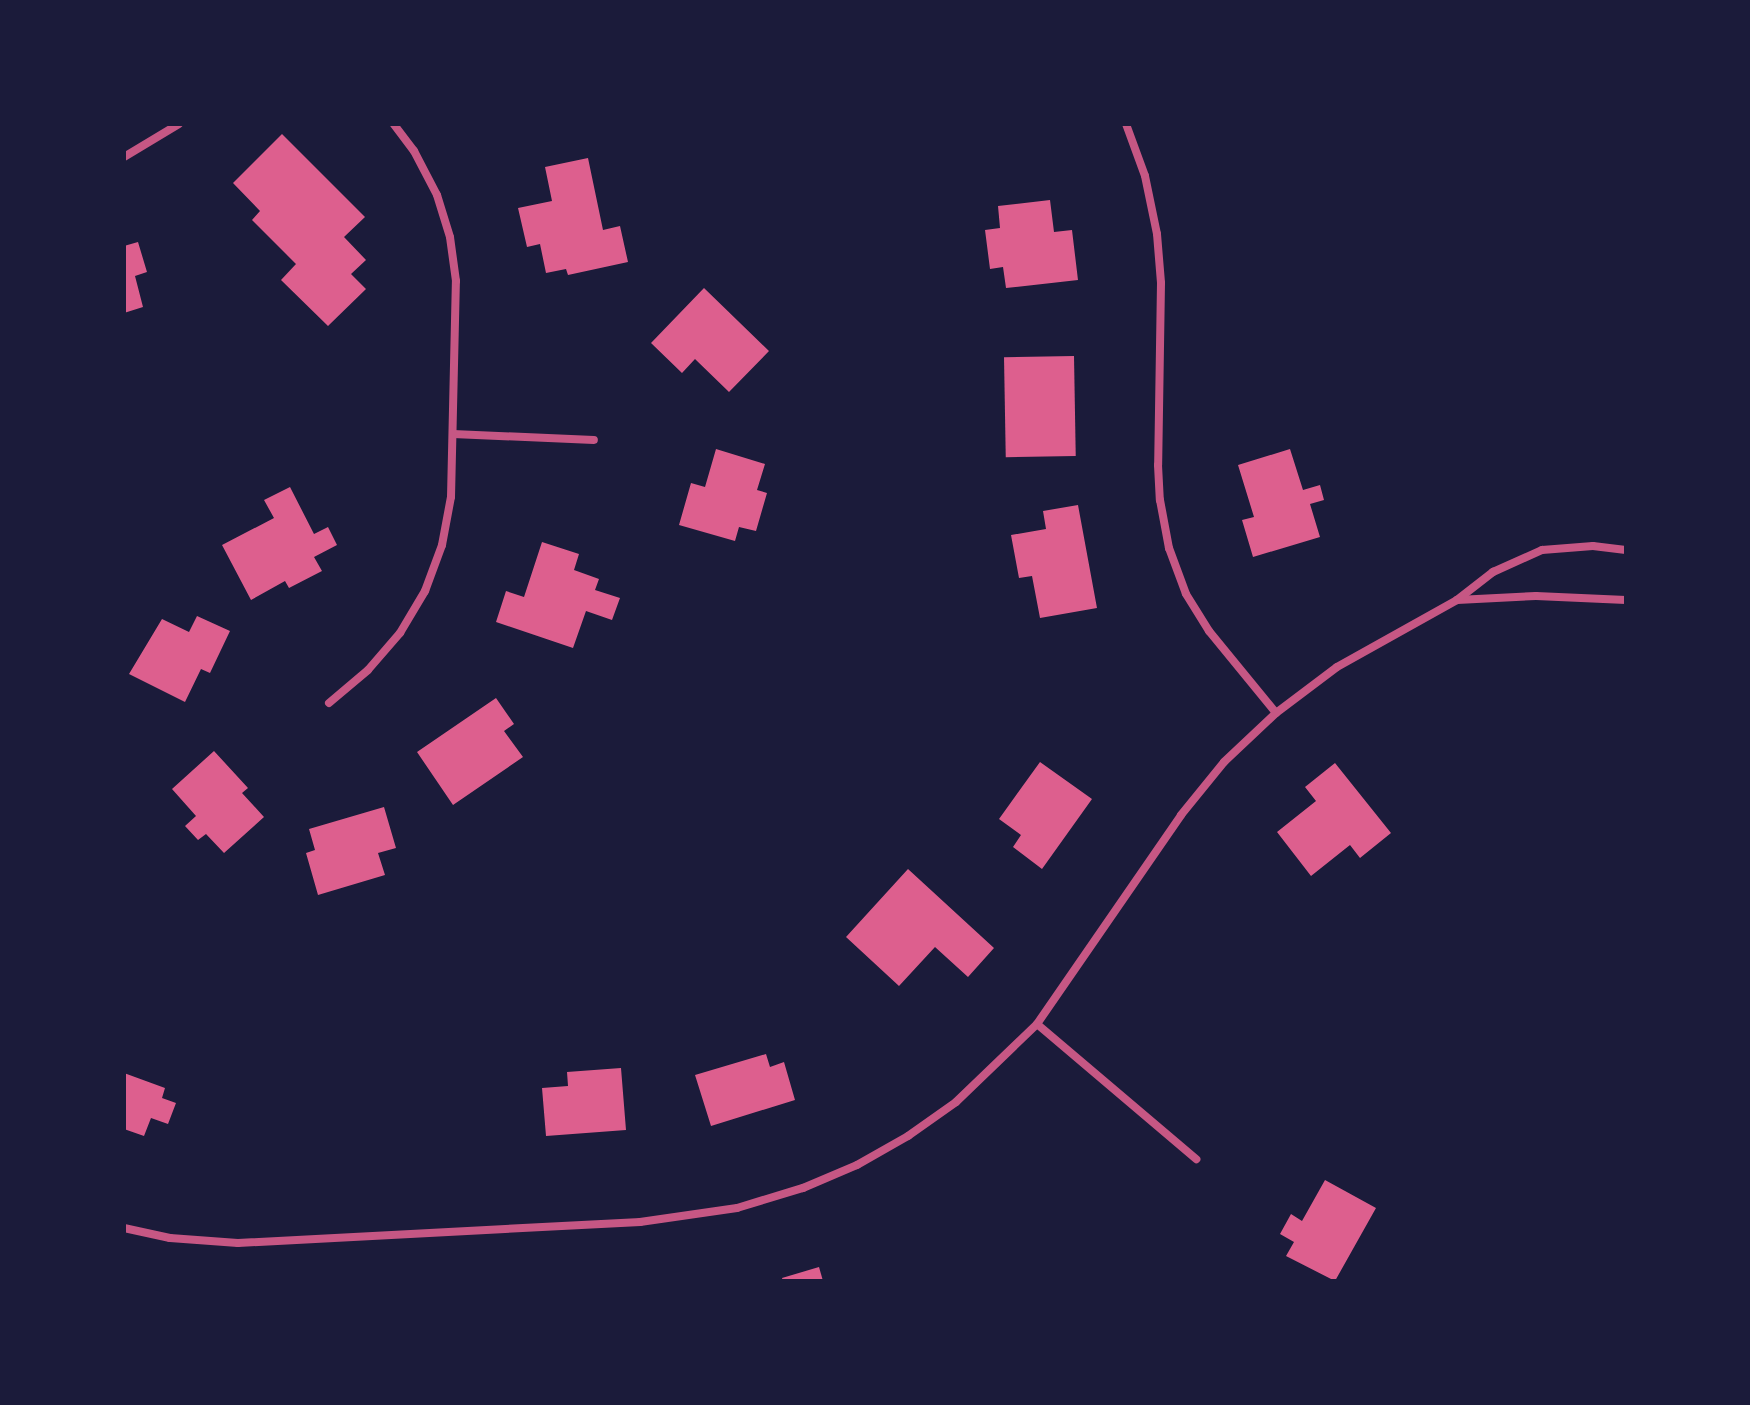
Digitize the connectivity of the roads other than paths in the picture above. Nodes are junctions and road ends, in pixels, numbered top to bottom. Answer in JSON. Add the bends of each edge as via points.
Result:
{"nodes":[{"id":1,"x":179,"y":124,"type":"edge"},
{"id":2,"x":394,"y":124,"type":"edge"},
{"id":3,"x":1126,"y":124,"type":"edge"},
{"id":4,"x":124,"y":157,"type":"edge"},
{"id":5,"x":453,"y":434,"type":"junction"},
{"id":6,"x":594,"y":440,"type":"dead end"},
{"id":7,"x":1626,"y":550,"type":"edge"},
{"id":8,"x":1457,"y":600,"type":"junction"},
{"id":9,"x":1626,"y":600,"type":"edge"},
{"id":10,"x":329,"y":703,"type":"dead end"},
{"id":11,"x":1276,"y":713,"type":"junction"},
{"id":12,"x":1037,"y":1024,"type":"junction"},
{"id":13,"x":1196,"y":1159,"type":"dead end"},
{"id":14,"x":124,"y":1228,"type":"edge"}],
"edges":[{"from":1,"to":4,"type":"street"},
{"from":2,"to":5,"type":"street","via":[[437,195],[450,237],[456,281]]},
{"from":3,"to":11,"type":"street","via":[[1145,176],[1157,234],[1159,477],[1169,548],[1186,594],[1209,631]]},
{"from":5,"to":6,"type":"street"},
{"from":5,"to":10,"type":"street","via":[[451,497],[442,545],[425,591],[400,633]]},
{"from":7,"to":8,"type":"street","via":[[1542,550],[1493,572]]},
{"from":8,"to":9,"type":"street"},
{"from":8,"to":11,"type":"street","via":[[1337,667]]},
{"from":11,"to":12,"type":"street","via":[[1224,762],[1181,815]]},
{"from":12,"to":13,"type":"street"},
{"from":12,"to":14,"type":"street","via":[[956,1102],[908,1136],[803,1188],[737,1208],[640,1222],[238,1243]]}]}
